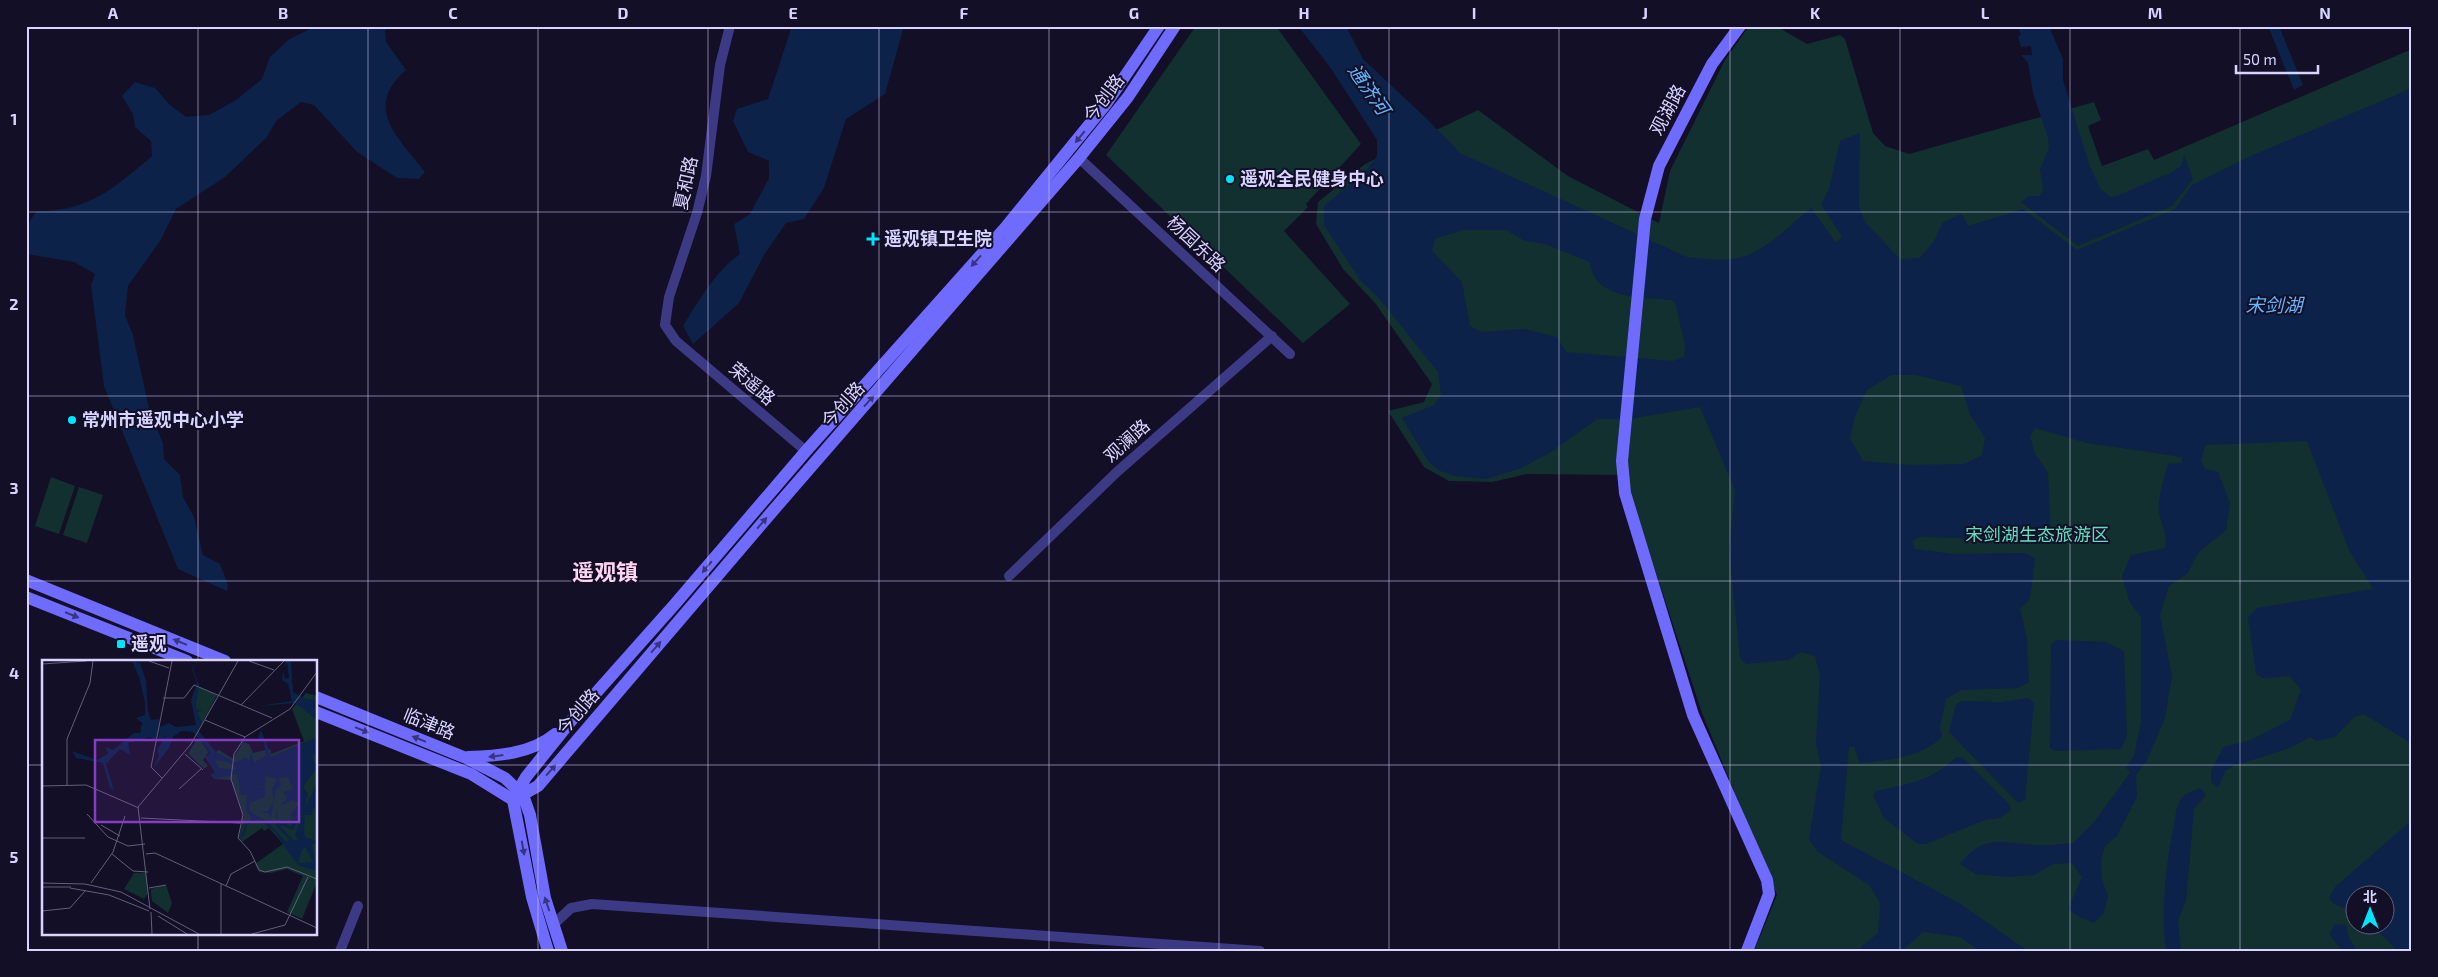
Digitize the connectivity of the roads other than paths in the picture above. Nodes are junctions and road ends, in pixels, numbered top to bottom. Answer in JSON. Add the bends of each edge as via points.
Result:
{"nodes":[{"id":1,"x":730,"y":26,"type":"edge"},
{"id":2,"x":1159,"y":26,"type":"edge"},
{"id":3,"x":1175,"y":26,"type":"edge"},
{"id":4,"x":1740,"y":26,"type":"edge"},
{"id":5,"x":1079,"y":158,"type":"junction"},
{"id":6,"x":1272,"y":336,"type":"junction"},
{"id":7,"x":676,"y":341,"type":"joint"},
{"id":8,"x":1290,"y":354,"type":"dead end"},
{"id":9,"x":806,"y":451,"type":"junction"},
{"id":10,"x":1009,"y":576,"type":"dead end"},
{"id":11,"x":26,"y":580,"type":"edge"},
{"id":12,"x":26,"y":597,"type":"edge"},
{"id":13,"x":184,"y":660,"type":"edge"},
{"id":14,"x":223,"y":660,"type":"edge"},
{"id":15,"x":318,"y":698,"type":"edge"},
{"id":16,"x":318,"y":713,"type":"edge"},
{"id":17,"x":570,"y":722,"type":"junction"},
{"id":18,"x":464,"y":757,"type":"junction"},
{"id":19,"x":518,"y":795,"type":"junction"},
{"id":20,"x":358,"y":906,"type":"dead end"},
{"id":21,"x":554,"y":924,"type":"junction"},
{"id":22,"x":340,"y":951,"type":"edge"},
{"id":23,"x":548,"y":951,"type":"edge"},
{"id":24,"x":562,"y":951,"type":"edge"},
{"id":25,"x":1260,"y":951,"type":"edge"},
{"id":26,"x":1747,"y":951,"type":"edge"}],
"edges":[{"from":1,"to":7,"type":"street","name":"夏和路","via":[[720,65],[706,176],[665,312],[665,325]]},
{"from":2,"to":9,"type":"main road","name":"今创路","one_way":true,"via":[[1106,104],[1005,228]]},
{"from":3,"to":5,"type":"main road","name":"今创路","via":[[1128,97]]},
{"from":4,"to":26,"type":"main road","name":"观湖路","via":[[1712,64],[1659,166],[1645,219],[1622,461],[1625,493],[1693,715],[1767,880],[1769,894]]},
{"from":5,"to":6,"type":"street","name":"杨园东路"},
{"from":19,"to":5,"type":"main road","name":"今创路","one_way":true,"via":[[538,786]]},
{"from":6,"to":8,"type":"street","name":"杨园东路"},
{"from":6,"to":10,"type":"street","name":"观澜路","via":[[1118,471]]},
{"from":7,"to":9,"type":"street","name":"荣遥路"},
{"from":9,"to":17,"type":"main road","name":"今创路","one_way":true},
{"from":14,"to":11,"type":"main road","one_way":true},
{"from":12,"to":13,"type":"main road","one_way":true},
{"from":18,"to":15,"type":"main road","name":"临津路","one_way":true},
{"from":16,"to":19,"type":"main road","name":"临津路","one_way":true},
{"from":17,"to":18,"type":"main road","one_way":true,"via":[[546,742],[519,751]]},
{"from":17,"to":19,"type":"main road","name":"今创路"},
{"from":18,"to":19,"type":"main road","name":"临津路","via":[[505,778]]},
{"from":21,"to":19,"type":"main road","one_way":true,"via":[[545,898],[530,815]]},
{"from":19,"to":23,"type":"main road","one_way":true,"via":[[532,897]]},
{"from":20,"to":22,"type":"street"},
{"from":21,"to":24,"type":"main road"},
{"from":21,"to":25,"type":"street","via":[[571,908],[592,904]]}]}
